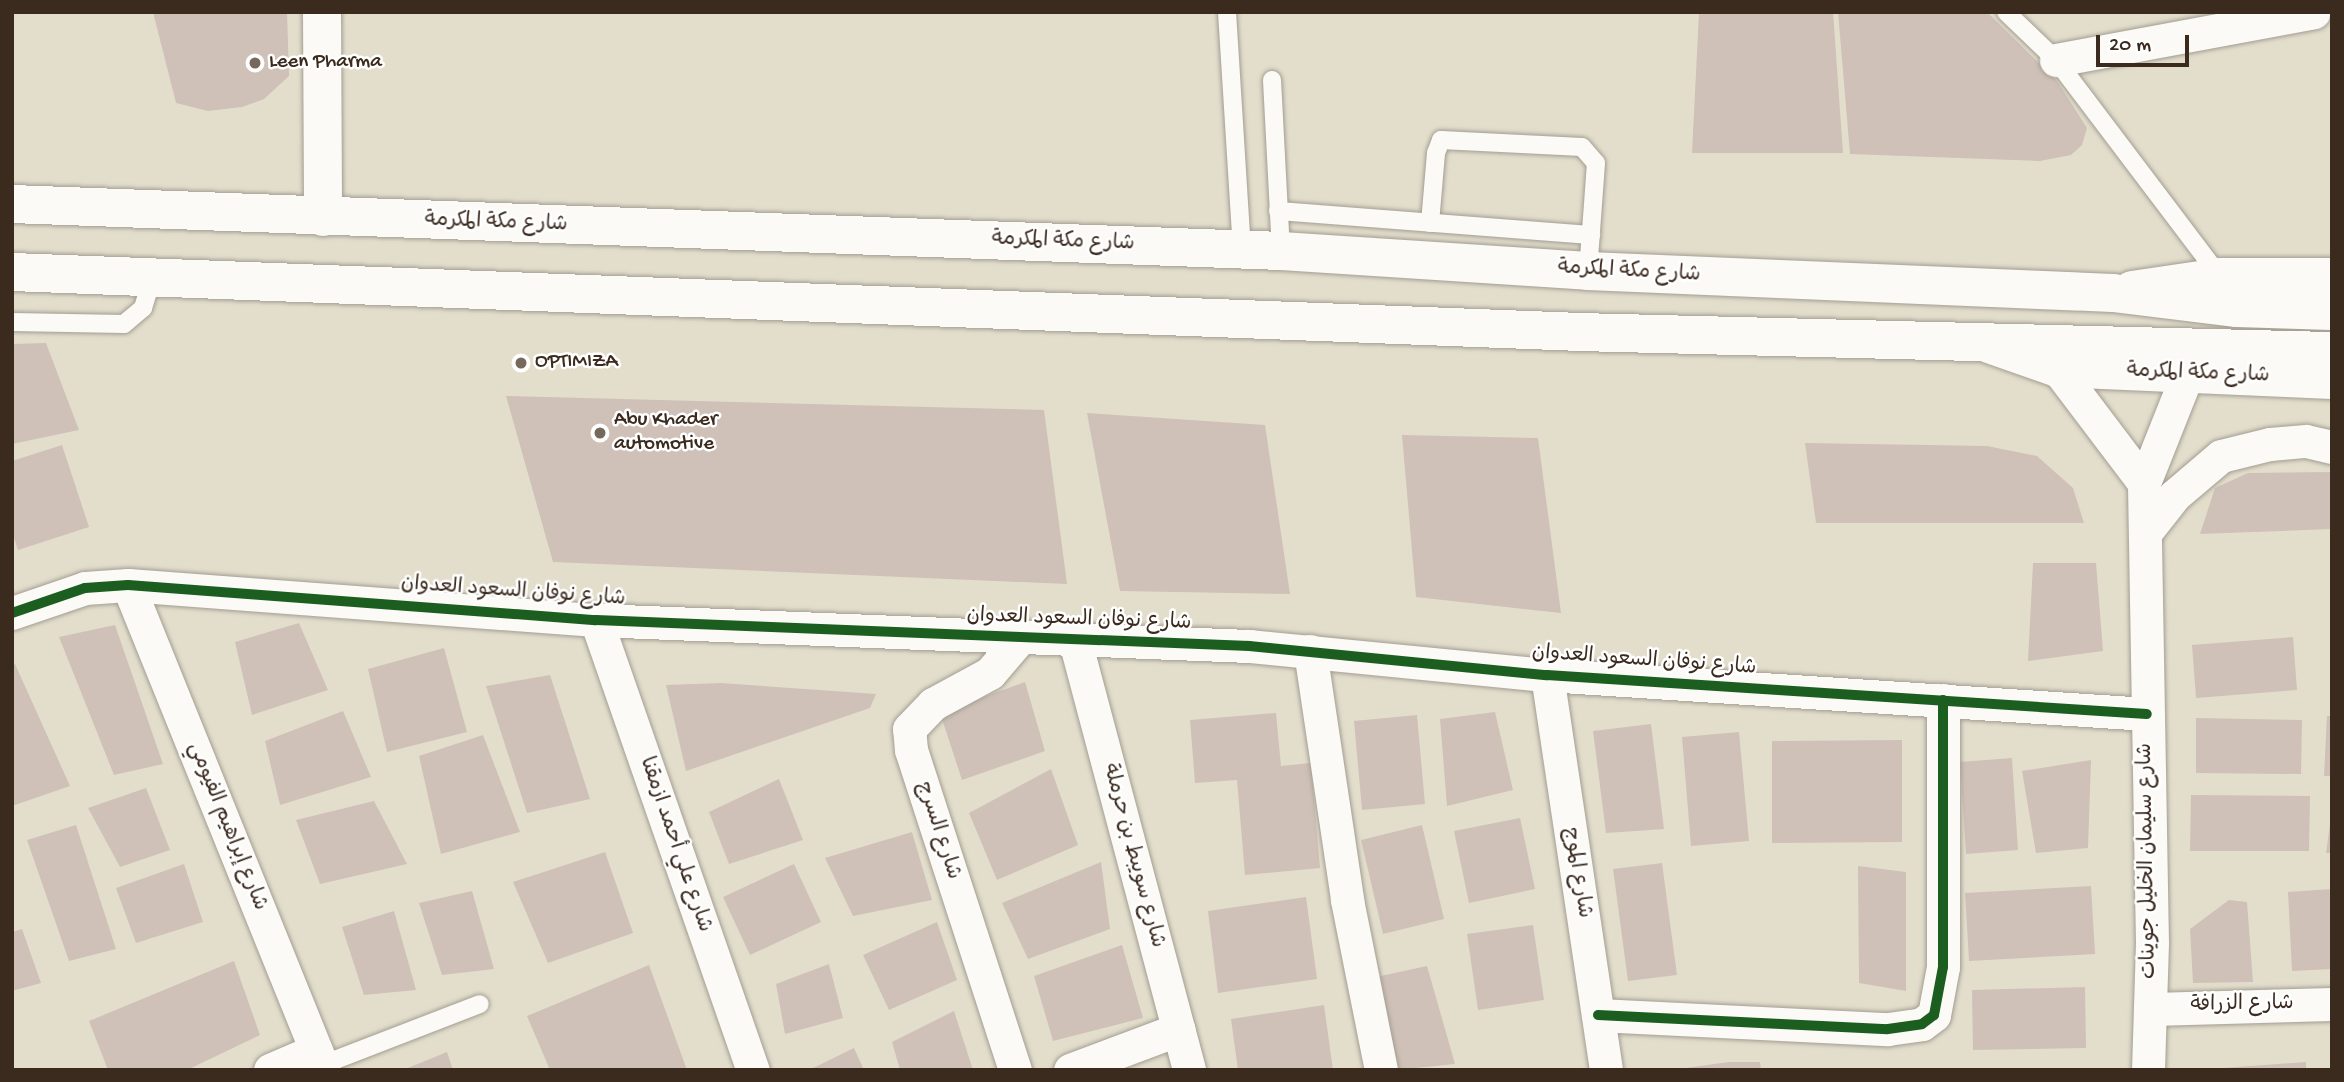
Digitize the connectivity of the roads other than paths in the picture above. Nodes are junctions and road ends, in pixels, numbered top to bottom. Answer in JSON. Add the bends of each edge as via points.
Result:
{"nodes":[{"id":1,"x":322,"y":12,"type":"edge"},
{"id":2,"x":1227,"y":12,"type":"edge"},
{"id":3,"x":2006,"y":12,"type":"edge"},
{"id":4,"x":2314,"y":12,"type":"edge"},
{"id":5,"x":2056,"y":60,"type":"junction"},
{"id":6,"x":1272,"y":80,"type":"dead end"},
{"id":7,"x":12,"y":205,"type":"edge"},
{"id":8,"x":1278,"y":211,"type":"junction"},
{"id":9,"x":323,"y":218,"type":"junction"},
{"id":10,"x":1430,"y":223,"type":"junction"},
{"id":11,"x":1242,"y":250,"type":"junction"},
{"id":12,"x":1282,"y":251,"type":"junction"},
{"id":13,"x":1590,"y":253,"type":"junction"},
{"id":14,"x":12,"y":272,"type":"edge"},
{"id":15,"x":2332,"y":276,"type":"edge"},
{"id":16,"x":152,"y":278,"type":"junction"},
{"id":17,"x":2229,"y":292,"type":"junction"},
{"id":18,"x":2332,"y":311,"type":"edge"},
{"id":19,"x":12,"y":322,"type":"edge"},
{"id":20,"x":1986,"y":343,"type":"junction"},
{"id":21,"x":2332,"y":351,"type":"edge"},
{"id":22,"x":2057,"y":368,"type":"junction"},
{"id":23,"x":2187,"y":375,"type":"junction"},
{"id":24,"x":2332,"y":380,"type":"edge"},
{"id":25,"x":2332,"y":447,"type":"edge"},
{"id":26,"x":2144,"y":483,"type":"junction"},
{"id":27,"x":2145,"y":533,"type":"junction"},
{"id":28,"x":128,"y":585,"type":"junction"},
{"id":29,"x":12,"y":613,"type":"edge"},
{"id":30,"x":596,"y":620,"type":"junction"},
{"id":31,"x":1019,"y":639,"type":"junction"},
{"id":32,"x":1075,"y":641,"type":"junction"},
{"id":33,"x":1310,"y":650,"type":"junction"},
{"id":34,"x":1547,"y":675,"type":"junction"},
{"id":35,"x":1943,"y":701,"type":"junction"},
{"id":36,"x":2147,"y":714,"type":"junction"},
{"id":37,"x":480,"y":1004,"type":"dead end"},
{"id":38,"x":2332,"y":1004,"type":"edge"},
{"id":39,"x":2151,"y":1009,"type":"junction"},
{"id":40,"x":1598,"y":1015,"type":"junction"},
{"id":41,"x":1179,"y":1029,"type":"junction"},
{"id":42,"x":320,"y":1061,"type":"edge"},
{"id":43,"x":270,"y":1070,"type":"edge"},
{"id":44,"x":753,"y":1070,"type":"edge"},
{"id":45,"x":1015,"y":1070,"type":"edge"},
{"id":46,"x":1070,"y":1070,"type":"edge"},
{"id":47,"x":1189,"y":1070,"type":"edge"},
{"id":48,"x":1381,"y":1070,"type":"edge"},
{"id":49,"x":1606,"y":1070,"type":"edge"},
{"id":50,"x":2148,"y":1070,"type":"edge"}],
"edges":[{"from":1,"to":9,"type":"main road"},
{"from":2,"to":11,"type":"lane"},
{"from":3,"to":5,"type":"lane"},
{"from":4,"to":5,"type":"street"},
{"from":5,"to":17,"type":"lane"},
{"from":6,"to":8,"type":"lane"},
{"from":7,"to":9,"type":"main road","name":"شارع مكة المكرمة"},
{"from":8,"to":10,"type":"lane"},
{"from":8,"to":12,"type":"lane"},
{"from":9,"to":11,"type":"main road","name":"شارع مكة المكرمة"},
{"from":10,"to":13,"type":"lane"},
{"from":10,"to":13,"type":"lane","via":[[1441,140],[1570,145],[1591,153],[1596,163]]},
{"from":11,"to":12,"type":"main road","name":"شارع مكة المكرمة"},
{"from":12,"to":13,"type":"main road","name":"شارع مكة المكرمة"},
{"from":13,"to":17,"type":"main road","name":"شارع مكة المكرمة","via":[[2113,293]]},
{"from":14,"to":16,"type":"main road","name":"شارع مكة المكرمة"},
{"from":15,"to":17,"type":"main road","name":"شارع مكة المكرمة"},
{"from":16,"to":19,"type":"lane","via":[[143,308],[124,324]]},
{"from":16,"to":20,"type":"main road","name":"شارع مكة المكرمة"},
{"from":17,"to":18,"type":"main road","name":"شارع مكة المكرمة"},
{"from":20,"to":21,"type":"main road","name":"شارع مكة المكرمة"},
{"from":20,"to":22,"type":"main road","name":"شارع مكة المكرمة"},
{"from":22,"to":23,"type":"main road","name":"شارع مكة المكرمة"},
{"from":22,"to":26,"type":"street"},
{"from":23,"to":24,"type":"main road","name":"شارع مكة المكرمة"},
{"from":23,"to":26,"type":"street","name":"شارع سليمان الخليل جوينات"},
{"from":25,"to":27,"type":"street","via":[[2306,442],[2270,444],[2221,456],[2175,495]]},
{"from":26,"to":27,"type":"street","name":"شارع سليمان الخليل جوينات"},
{"from":27,"to":36,"type":"street","name":"شارع سليمان الخليل جوينات"},
{"from":28,"to":29,"type":"street","name":"شارع نوفان السعود العدوان","via":[[85,588]]},
{"from":28,"to":30,"type":"street","name":"شارع نوفان السعود العدوان"},
{"from":28,"to":42,"type":"street","name":"شارع إبراهيم الفيومي"},
{"from":30,"to":31,"type":"street","name":"شارع نوفان السعود العدوان"},
{"from":30,"to":44,"type":"street","name":"شارع علي أحمد ازمقنا"},
{"from":31,"to":32,"type":"street","name":"شارع نوفان السعود العدوان"},
{"from":31,"to":45,"type":"street","name":"شارع السرج","via":[[989,673],[933,704],[909,729],[911,750]]},
{"from":32,"to":33,"type":"street","name":"شارع نوفان السعود العدوان"},
{"from":32,"to":41,"type":"street","name":"شارع سويبط بن حرملة"},
{"from":33,"to":34,"type":"street","name":"شارع نوفان السعود العدوان"},
{"from":33,"to":48,"type":"street","via":[[1347,900]]},
{"from":34,"to":35,"type":"street","name":"شارع نوفان السعود العدوان"},
{"from":34,"to":40,"type":"street","name":"شارع الموج"},
{"from":35,"to":36,"type":"street","name":"شارع نوفان السعود العدوان"},
{"from":35,"to":40,"type":"street","via":[[1943,967],[1934,1015],[1922,1024],[1888,1029]]},
{"from":36,"to":39,"type":"street","name":"شارع سليمان الخليل جوينات"},
{"from":37,"to":42,"type":"lane"},
{"from":38,"to":39,"type":"street","name":"شارع الزرافة"},
{"from":39,"to":50,"type":"street","name":"شارع سليمان الخليل جوينات"},
{"from":40,"to":49,"type":"street","name":"شارع الموج"},
{"from":41,"to":46,"type":"street"},
{"from":41,"to":47,"type":"street","name":"شارع سويبط بن حرملة"},
{"from":42,"to":43,"type":"street"}]}
